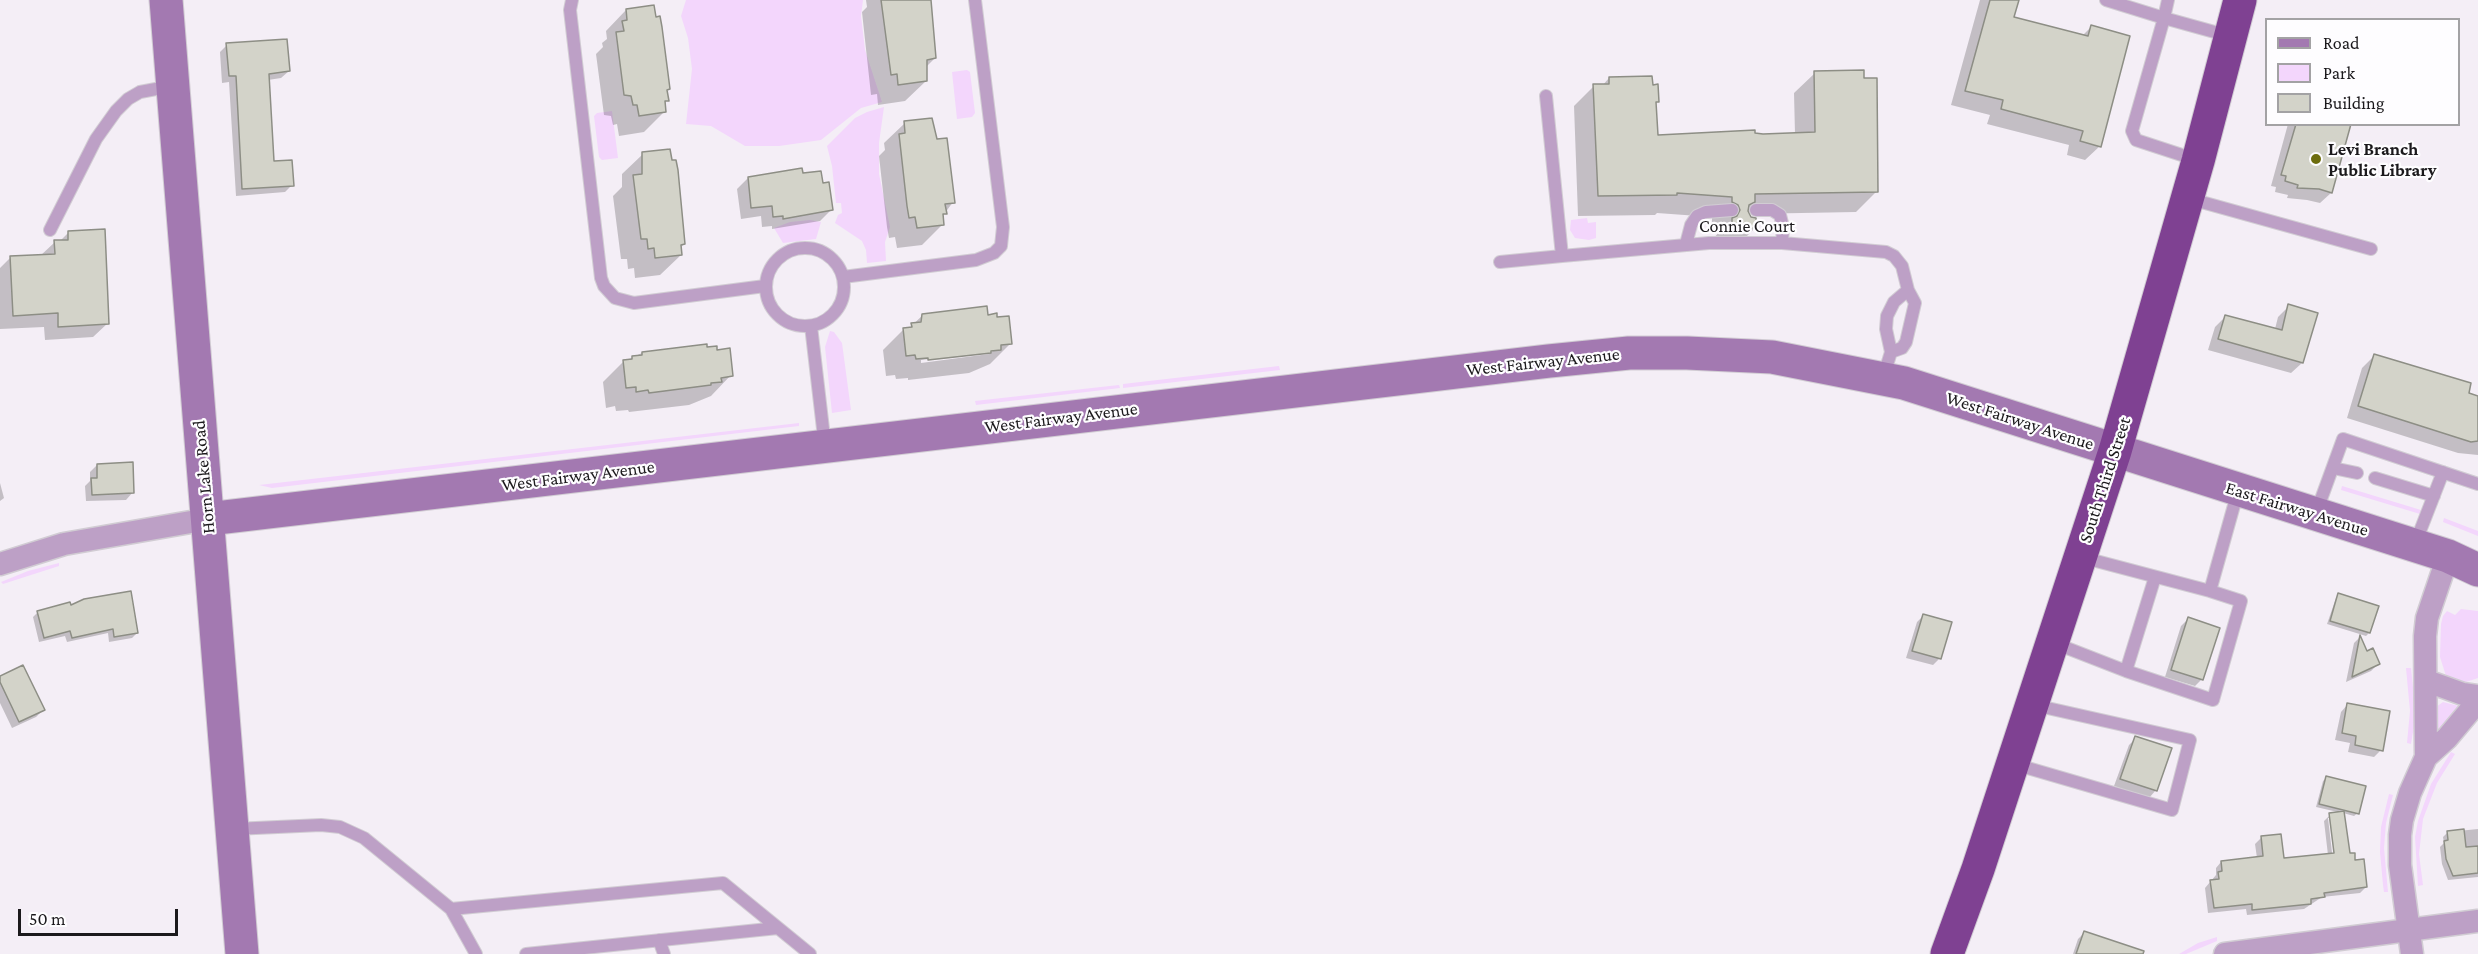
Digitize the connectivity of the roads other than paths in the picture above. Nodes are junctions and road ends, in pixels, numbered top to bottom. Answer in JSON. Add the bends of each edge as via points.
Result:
{"nodes":[{"id":1,"x":166,"y":0,"type":"edge"},
{"id":2,"x":572,"y":0,"type":"edge"},
{"id":3,"x":975,"y":0,"type":"edge"},
{"id":4,"x":2106,"y":0,"type":"edge"},
{"id":5,"x":2168,"y":0,"type":"edge"},
{"id":6,"x":2240,"y":0,"type":"edge"},
{"id":7,"x":2164,"y":18,"type":"junction"},
{"id":8,"x":2231,"y":36,"type":"junction"},
{"id":9,"x":172,"y":86,"type":"junction"},
{"id":10,"x":1546,"y":96,"type":"dead end"},
{"id":11,"x":2198,"y":161,"type":"junction"},
{"id":12,"x":2187,"y":198,"type":"junction"},
{"id":13,"x":1732,"y":210,"type":"dead end"},
{"id":14,"x":1756,"y":210,"type":"dead end"},
{"id":15,"x":50,"y":230,"type":"dead end"},
{"id":16,"x":1782,"y":243,"type":"junction"},
{"id":17,"x":1686,"y":244,"type":"junction"},
{"id":18,"x":2371,"y":249,"type":"dead end"},
{"id":19,"x":1562,"y":256,"type":"junction"},
{"id":20,"x":1500,"y":262,"type":"dead end"},
{"id":21,"x":843,"y":277,"type":"junction"},
{"id":22,"x":765,"y":286,"type":"junction"},
{"id":23,"x":1908,"y":290,"type":"junction"},
{"id":24,"x":811,"y":326,"type":"junction"},
{"id":25,"x":1887,"y":365,"type":"junction"},
{"id":26,"x":825,"y":447,"type":"junction"},
{"id":27,"x":2115,"y":451,"type":"junction"},
{"id":28,"x":2333,"y":468,"type":"junction"},
{"id":29,"x":2444,"y":472,"type":"junction"},
{"id":30,"x":2357,"y":473,"type":"dead end"},
{"id":31,"x":2375,"y":478,"type":"dead end"},
{"id":32,"x":2478,"y":483,"type":"edge"},
{"id":33,"x":2239,"y":490,"type":"junction"},
{"id":34,"x":2434,"y":496,"type":"junction"},
{"id":35,"x":2316,"y":514,"type":"junction"},
{"id":36,"x":208,"y":519,"type":"junction"},
{"id":37,"x":2414,"y":546,"type":"junction"},
{"id":38,"x":2448,"y":556,"type":"junction"},
{"id":39,"x":2080,"y":557,"type":"junction"},
{"id":40,"x":0,"y":564,"type":"edge"},
{"id":41,"x":2478,"y":570,"type":"edge"},
{"id":42,"x":2155,"y":577,"type":"junction"},
{"id":43,"x":2210,"y":591,"type":"junction"},
{"id":44,"x":2052,"y":642,"type":"junction"},
{"id":45,"x":2126,"y":671,"type":"junction"},
{"id":46,"x":2427,"y":681,"type":"junction"},
{"id":47,"x":2478,"y":699,"type":"edge"},
{"id":48,"x":2032,"y":705,"type":"junction"},
{"id":49,"x":2427,"y":758,"type":"junction"},
{"id":50,"x":2012,"y":764,"type":"junction"},
{"id":51,"x":233,"y":830,"type":"junction"},
{"id":52,"x":451,"y":909,"type":"junction"},
{"id":53,"x":2478,"y":921,"type":"edge"},
{"id":54,"x":778,"y":928,"type":"junction"},
{"id":55,"x":2409,"y":930,"type":"junction"},
{"id":56,"x":659,"y":940,"type":"junction"},
{"id":57,"x":242,"y":954,"type":"edge"},
{"id":58,"x":476,"y":954,"type":"edge"},
{"id":59,"x":526,"y":954,"type":"edge"},
{"id":60,"x":664,"y":954,"type":"edge"},
{"id":61,"x":810,"y":954,"type":"edge"},
{"id":62,"x":1947,"y":954,"type":"edge"},
{"id":63,"x":2224,"y":954,"type":"edge"},
{"id":64,"x":2412,"y":954,"type":"edge"}],
"edges":[{"from":1,"to":9,"type":"street","name":"Horn Lake Road"},
{"from":2,"to":22,"type":"lane","via":[[604,286],[615,298],[634,303]]},
{"from":3,"to":21,"type":"lane","via":[[1001,246],[976,260]]},
{"from":4,"to":7,"type":"lane"},
{"from":5,"to":7,"type":"lane"},
{"from":6,"to":8,"type":"highway","name":"South Third Street"},
{"from":7,"to":8,"type":"lane"},
{"from":7,"to":11,"type":"lane","via":[[2132,131],[2136,140]]},
{"from":8,"to":11,"type":"highway","name":"South Third Street"},
{"from":9,"to":15,"type":"lane","via":[[140,92],[116,111],[96,139]]},
{"from":9,"to":36,"type":"street","name":"Horn Lake Road"},
{"from":10,"to":19,"type":"lane"},
{"from":11,"to":12,"type":"highway","name":"South Third Street"},
{"from":12,"to":18,"type":"lane"},
{"from":12,"to":27,"type":"highway","name":"South Third Street"},
{"from":13,"to":17,"type":"lane","via":[[1697,216]]},
{"from":14,"to":16,"type":"lane","via":[[1772,210],[1780,216]]},
{"from":16,"to":17,"type":"lane","name":"Connie Court"},
{"from":16,"to":23,"type":"lane","name":"Connie Court","via":[[1886,252],[1902,266]]},
{"from":17,"to":19,"type":"lane","name":"Connie Court"},
{"from":19,"to":20,"type":"lane","name":"Connie Court"},
{"from":21,"to":22,"type":"lane","via":[[829,256],[817,250],[798,249],[776,261]]},
{"from":21,"to":24,"type":"lane","via":[[839,307],[827,320]]},
{"from":22,"to":24,"type":"lane","via":[[768,301],[778,316],[793,324]]},
{"from":23,"to":25,"type":"lane","via":[[1894,302],[1887,316]]},
{"from":23,"to":25,"type":"lane","name":"Connie Court","via":[[1916,307],[1906,342]]},
{"from":24,"to":26,"type":"lane"},
{"from":25,"to":26,"type":"street","name":"West Fairway Avenue","via":[[1629,353]]},
{"from":25,"to":27,"type":"street","name":"West Fairway Avenue"},
{"from":26,"to":36,"type":"street","name":"West Fairway Avenue"},
{"from":27,"to":33,"type":"street","name":"East Fairway Avenue"},
{"from":27,"to":39,"type":"highway","name":"South Third Street"},
{"from":28,"to":29,"type":"lane","via":[[2343,439]]},
{"from":28,"to":30,"type":"lane"},
{"from":28,"to":35,"type":"lane"},
{"from":29,"to":32,"type":"lane"},
{"from":29,"to":34,"type":"lane"},
{"from":31,"to":34,"type":"lane"},
{"from":33,"to":35,"type":"street","name":"East Fairway Avenue"},
{"from":33,"to":43,"type":"lane"},
{"from":34,"to":37,"type":"lane"},
{"from":35,"to":37,"type":"street","name":"East Fairway Avenue"},
{"from":36,"to":40,"type":"street","name":"West Fairway Avenue","via":[[64,544]]},
{"from":36,"to":51,"type":"street","name":"Horn Lake Road"},
{"from":37,"to":38,"type":"street","name":"East Fairway Avenue"},
{"from":38,"to":41,"type":"street","name":"East Fairway Avenue"},
{"from":38,"to":46,"type":"street","via":[[2427,618]]},
{"from":39,"to":42,"type":"lane"},
{"from":39,"to":44,"type":"highway","name":"South Third Street"},
{"from":42,"to":43,"type":"lane"},
{"from":42,"to":45,"type":"lane"},
{"from":43,"to":45,"type":"lane","via":[[2241,601],[2213,700]]},
{"from":44,"to":45,"type":"lane"},
{"from":44,"to":48,"type":"highway","name":"South Third Street"},
{"from":46,"to":47,"type":"street"},
{"from":46,"to":49,"type":"street"},
{"from":47,"to":49,"type":"street"},
{"from":48,"to":50,"type":"highway","name":"South Third Street"},
{"from":48,"to":50,"type":"lane","via":[[2190,741],[2172,810]]},
{"from":49,"to":55,"type":"street","via":[[2410,793],[2400,835]]},
{"from":50,"to":62,"type":"highway","name":"South Third Street"},
{"from":51,"to":52,"type":"lane","via":[[340,827],[364,838]]},
{"from":51,"to":57,"type":"street","name":"Horn Lake Road"},
{"from":52,"to":54,"type":"lane","via":[[723,883]]},
{"from":52,"to":58,"type":"lane"},
{"from":53,"to":55,"type":"street"},
{"from":54,"to":56,"type":"lane"},
{"from":54,"to":61,"type":"lane"},
{"from":55,"to":63,"type":"street"},
{"from":55,"to":64,"type":"street"},
{"from":56,"to":59,"type":"lane"},
{"from":56,"to":60,"type":"lane"}]}
